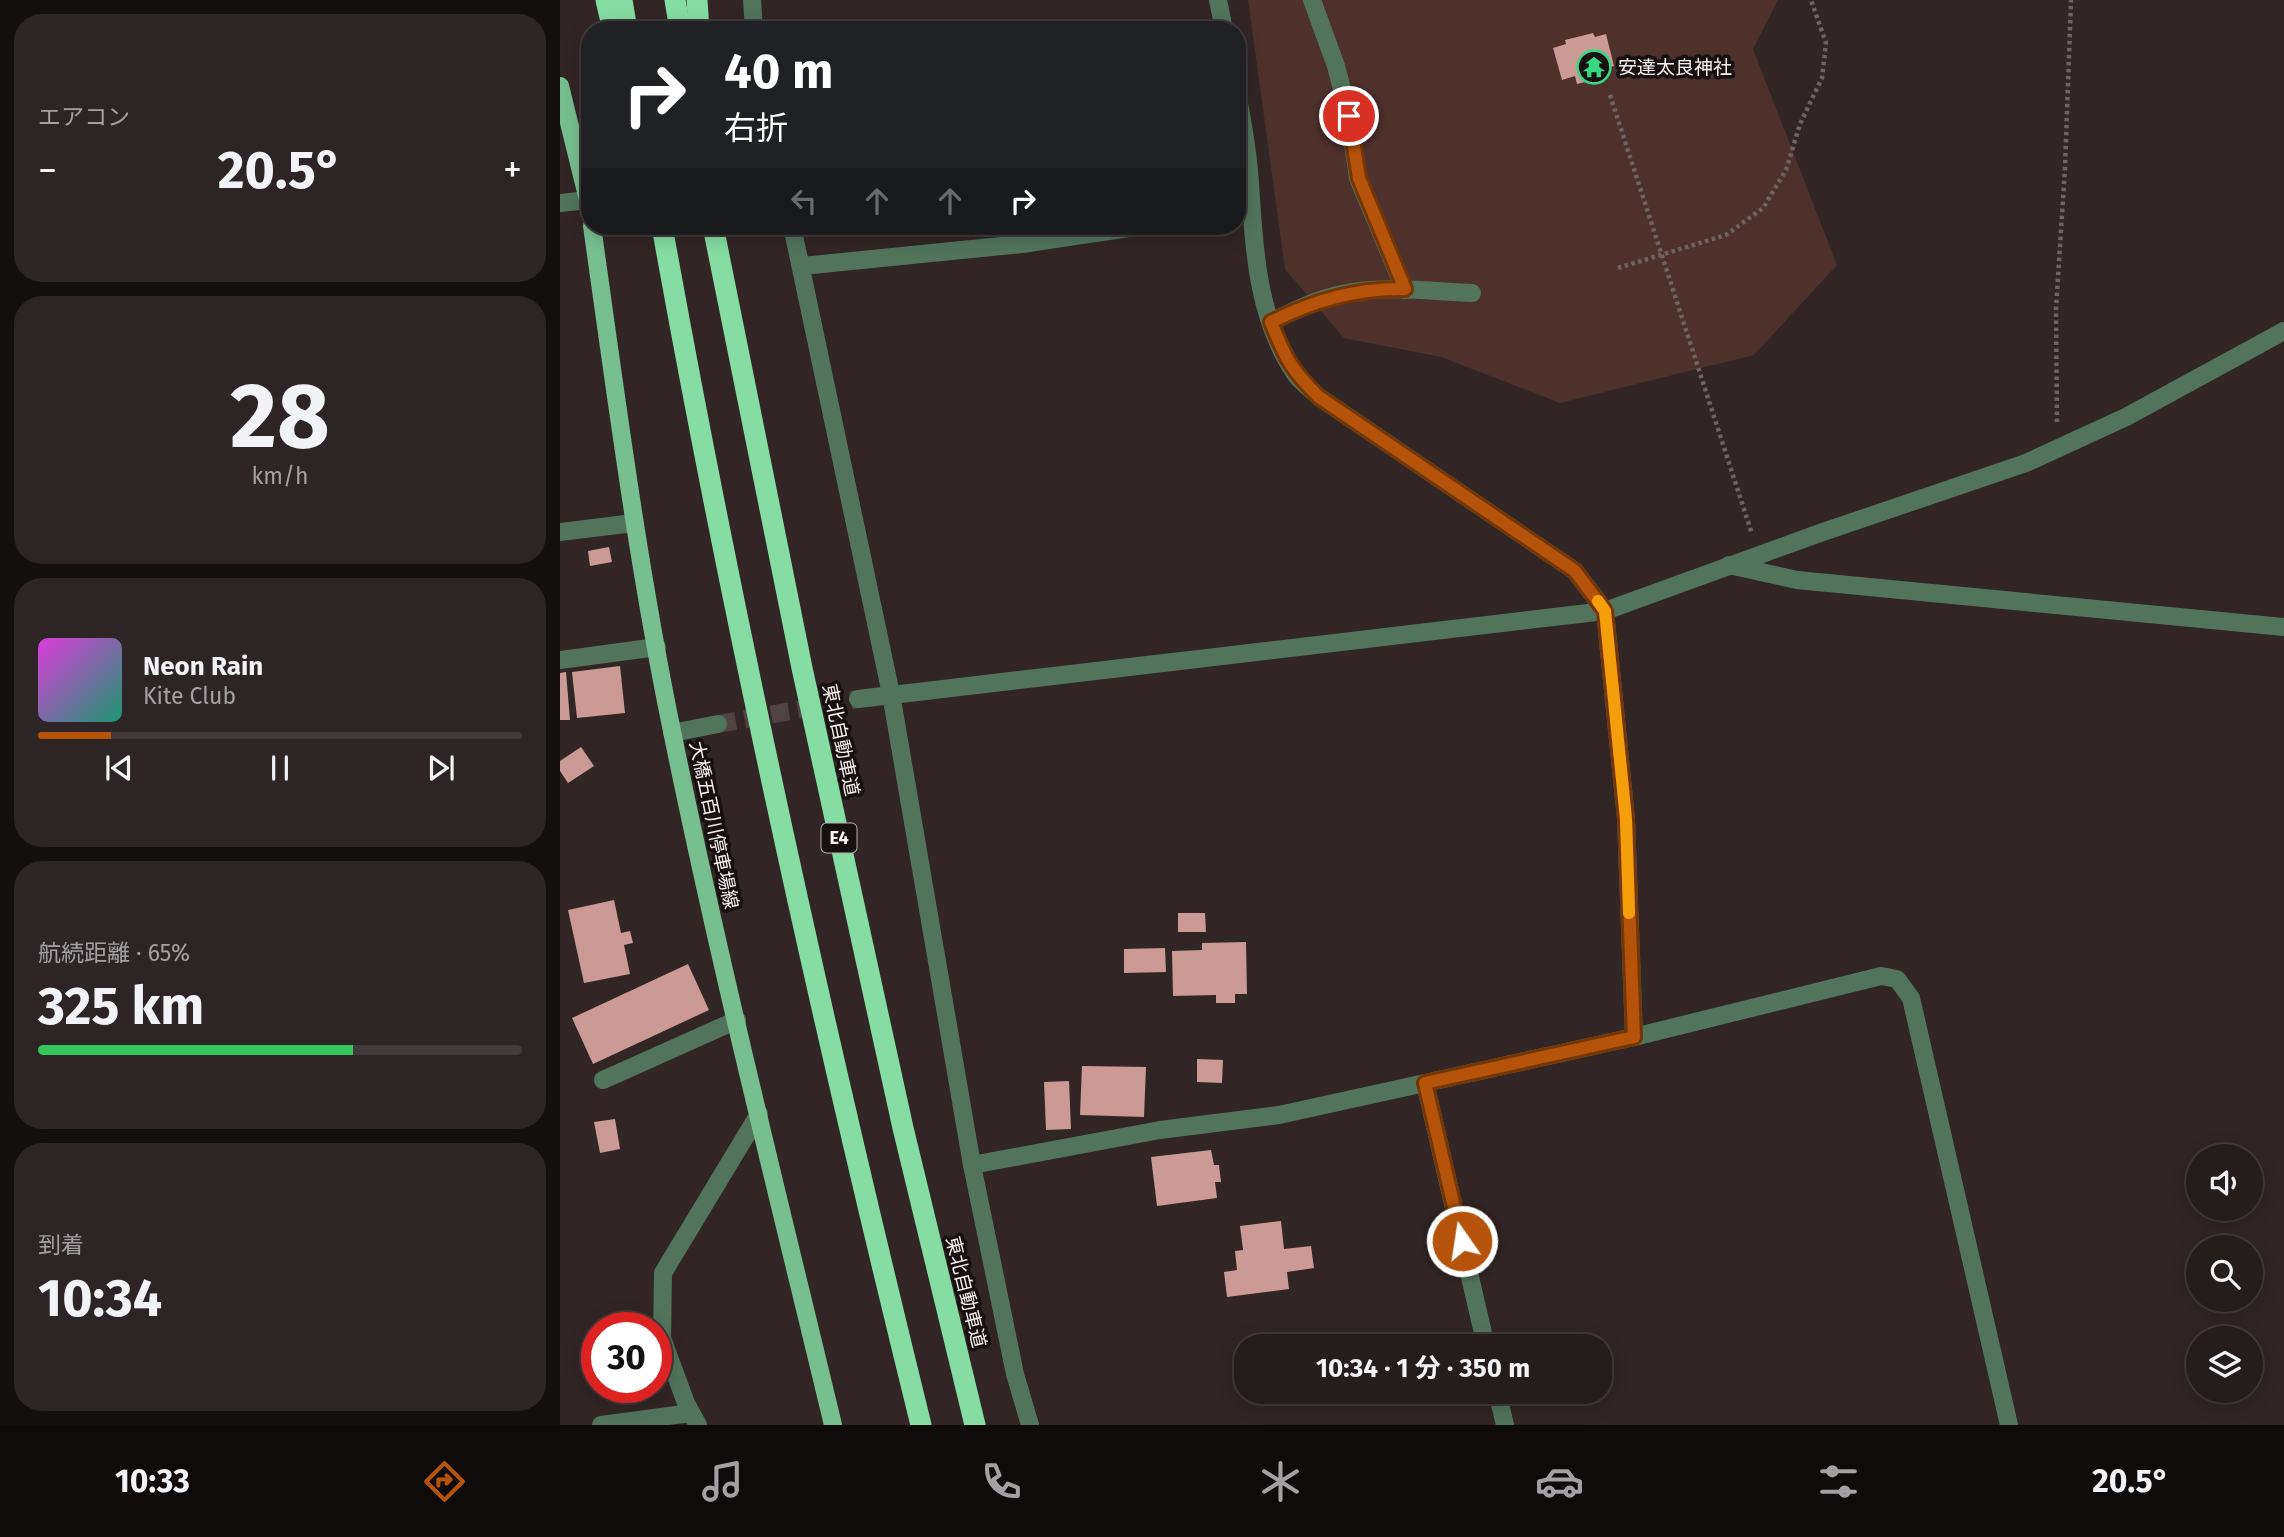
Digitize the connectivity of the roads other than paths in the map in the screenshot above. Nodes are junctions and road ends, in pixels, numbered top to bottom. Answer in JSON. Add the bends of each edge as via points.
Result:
{"nodes":[{"id":1,"x":606,"y":0,"type":"edge"},
{"id":2,"x":621,"y":0,"type":"edge"},
{"id":3,"x":675,"y":0,"type":"edge"},
{"id":4,"x":697,"y":0,"type":"edge"},
{"id":5,"x":752,"y":0,"type":"edge"},
{"id":6,"x":1218,"y":0,"type":"edge"},
{"id":7,"x":1312,"y":0,"type":"edge"},
{"id":8,"x":611,"y":21,"type":"edge"},
{"id":9,"x":625,"y":21,"type":"edge"},
{"id":10,"x":678,"y":21,"type":"edge"},
{"id":11,"x":698,"y":21,"type":"edge"},
{"id":12,"x":753,"y":21,"type":"edge"},
{"id":13,"x":1222,"y":21,"type":"edge"},
{"id":14,"x":560,"y":86,"type":"edge"},
{"id":15,"x":581,"y":171,"type":"edge"},
{"id":16,"x":560,"y":203,"type":"edge"},
{"id":17,"x":581,"y":204,"type":"edge"},
{"id":18,"x":1246,"y":220,"type":"edge"},
{"id":19,"x":593,"y":235,"type":"edge"},
{"id":20,"x":663,"y":235,"type":"edge"},
{"id":21,"x":715,"y":235,"type":"edge"},
{"id":22,"x":794,"y":235,"type":"edge"},
{"id":23,"x":1082,"y":235,"type":"edge"},
{"id":24,"x":802,"y":266,"type":"junction"},
{"id":25,"x":1405,"y":289,"type":"junction"},
{"id":26,"x":1472,"y":293,"type":"dead end"},
{"id":27,"x":1271,"y":322,"type":"junction"},
{"id":28,"x":2284,"y":331,"type":"edge"},
{"id":29,"x":634,"y":523,"type":"junction"},
{"id":30,"x":560,"y":532,"type":"edge"},
{"id":31,"x":1730,"y":565,"type":"junction"},
{"id":32,"x":1605,"y":611,"type":"junction"},
{"id":33,"x":2284,"y":627,"type":"edge"},
{"id":34,"x":657,"y":647,"type":"junction"},
{"id":35,"x":560,"y":660,"type":"edge"},
{"id":36,"x":891,"y":694,"type":"junction"},
{"id":37,"x":858,"y":699,"type":"tunnel mouth"},
{"id":38,"x":718,"y":723,"type":"tunnel mouth"},
{"id":39,"x":672,"y":733,"type":"junction"},
{"id":40,"x":737,"y":1020,"type":"junction"},
{"id":41,"x":1634,"y":1037,"type":"junction"},
{"id":42,"x":603,"y":1080,"type":"dead end"},
{"id":43,"x":1425,"y":1083,"type":"junction"},
{"id":44,"x":759,"y":1114,"type":"junction"},
{"id":45,"x":972,"y":1165,"type":"junction"},
{"id":46,"x":1483,"y":1334,"type":"edge"},
{"id":47,"x":1500,"y":1404,"type":"edge"},
{"id":48,"x":695,"y":1419,"type":"edge"},
{"id":49,"x":601,"y":1425,"type":"edge"},
{"id":50,"x":833,"y":1425,"type":"edge"},
{"id":51,"x":921,"y":1425,"type":"edge"},
{"id":52,"x":975,"y":1425,"type":"edge"},
{"id":53,"x":1030,"y":1425,"type":"edge"},
{"id":54,"x":1505,"y":1425,"type":"edge"},
{"id":55,"x":2009,"y":1425,"type":"edge"}],
"edges":[{"from":1,"to":8,"type":"highway"},
{"from":2,"to":9,"type":"highway"},
{"from":3,"to":10,"type":"highway"},
{"from":4,"to":11,"type":"highway"},
{"from":5,"to":12,"type":"street"},
{"from":6,"to":13,"type":"street"},
{"from":7,"to":25,"type":"street","via":[[1336,66],[1359,178]]},
{"from":14,"to":15,"type":"main road"},
{"from":16,"to":17,"type":"street"},
{"from":18,"to":27,"type":"street"},
{"from":19,"to":29,"type":"main road","name":"大橋五百川停車場線"},
{"from":20,"to":51,"type":"highway","via":[[757,709],[851,1139]]},
{"from":21,"to":52,"type":"highway","name":"東北自動車道","number":"E4","via":[[837,830]]},
{"from":22,"to":24,"type":"street"},
{"from":23,"to":24,"type":"street"},
{"from":24,"to":36,"type":"street"},
{"from":25,"to":26,"type":"street"},
{"from":25,"to":27,"type":"street","via":[[1339,295]]},
{"from":27,"to":32,"type":"street","via":[[1298,377],[1319,397],[1575,571]]},
{"from":28,"to":31,"type":"street","via":[[2126,417],[2026,463]]},
{"from":29,"to":30,"type":"street"},
{"from":29,"to":34,"type":"main road","name":"大橋五百川停車場線"},
{"from":31,"to":32,"type":"street"},
{"from":31,"to":33,"type":"street","via":[[1797,580]]},
{"from":32,"to":36,"type":"street"},
{"from":32,"to":41,"type":"street","via":[[1626,819]]},
{"from":34,"to":35,"type":"street"},
{"from":34,"to":39,"type":"main road","name":"大橋五百川停車場線"},
{"from":36,"to":37,"type":"street"},
{"from":36,"to":45,"type":"street"},
{"from":38,"to":39,"type":"street"},
{"from":39,"to":40,"type":"main road","name":"大橋五百川停車場線"},
{"from":40,"to":42,"type":"street"},
{"from":40,"to":44,"type":"main road","name":"大橋五百川停車場線"},
{"from":41,"to":43,"type":"street"},
{"from":41,"to":55,"type":"street","via":[[1881,976],[1897,979],[1910,998]]},
{"from":43,"to":45,"type":"street","via":[[1279,1115],[1160,1130]]},
{"from":43,"to":46,"type":"street"},
{"from":44,"to":48,"type":"street","via":[[663,1273],[662,1338]]},
{"from":44,"to":50,"type":"main road","name":"大橋五百川停車場線"},
{"from":45,"to":53,"type":"street","via":[[1015,1374]]},
{"from":47,"to":54,"type":"street"},
{"from":48,"to":49,"type":"street"}]}
